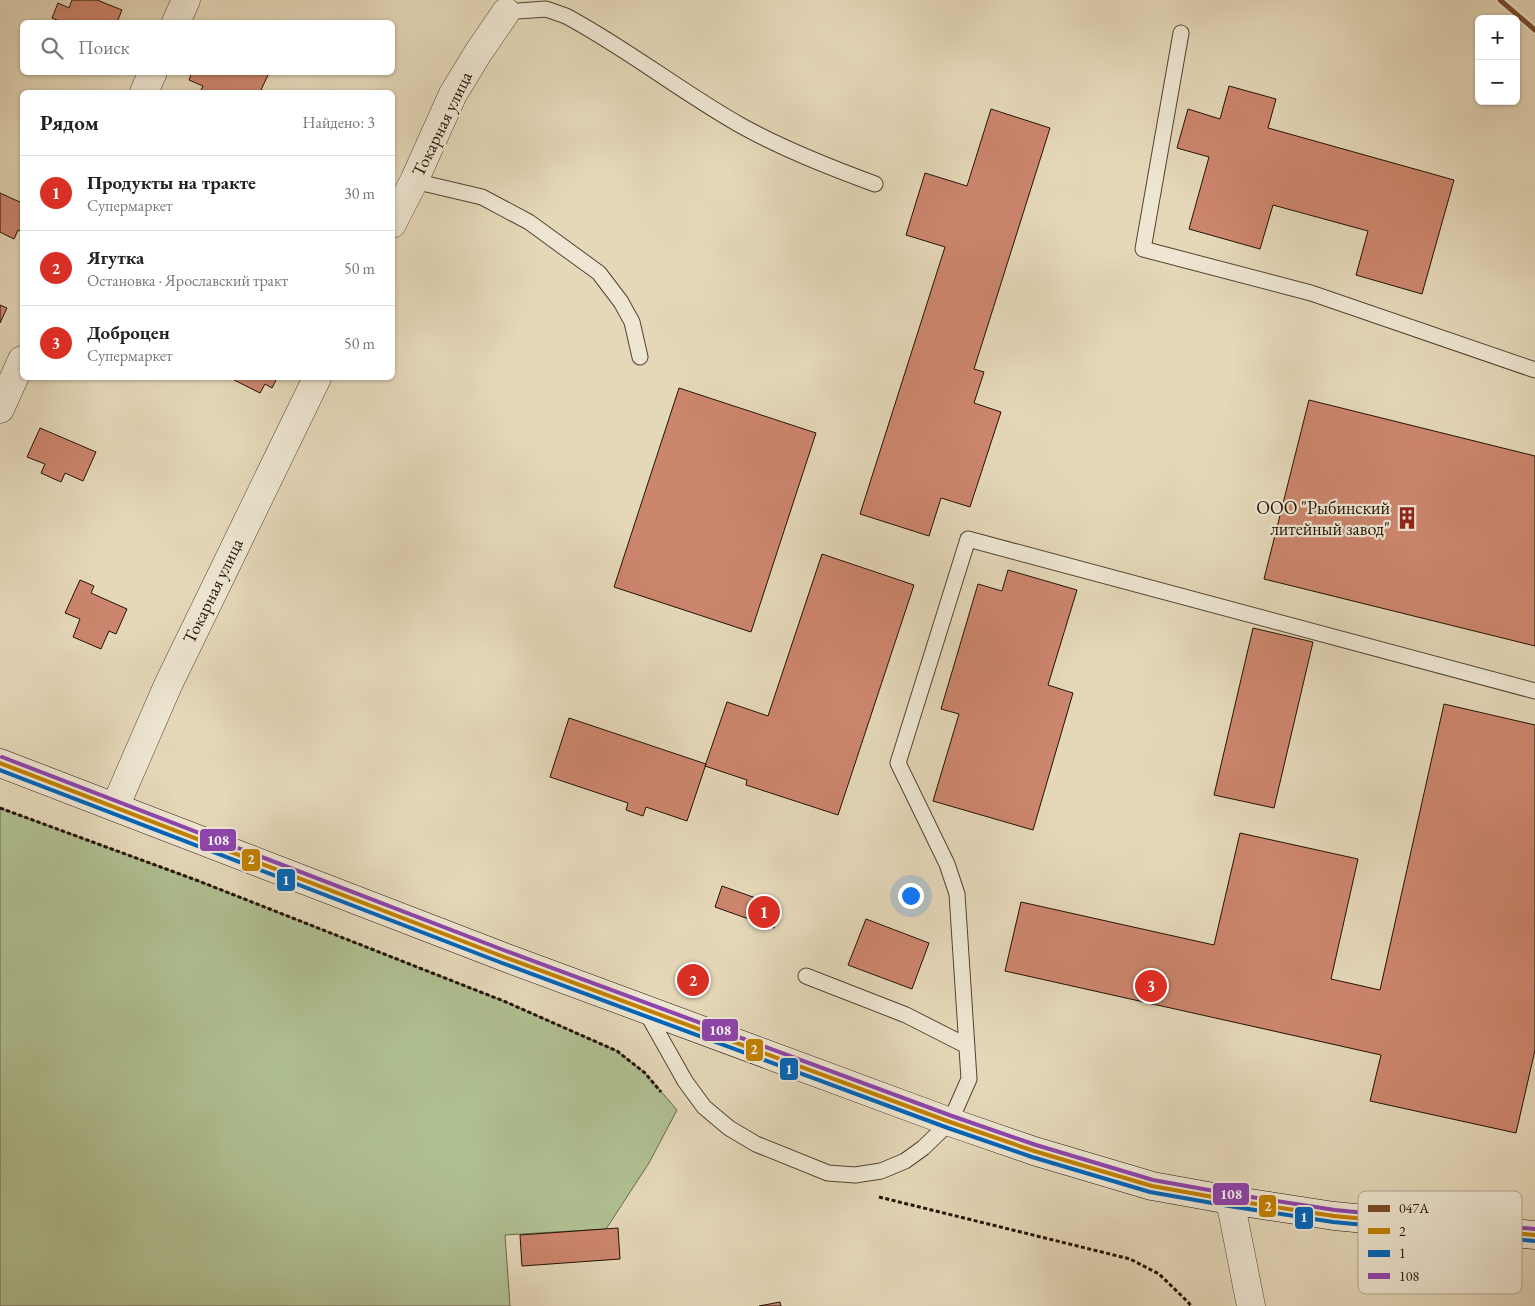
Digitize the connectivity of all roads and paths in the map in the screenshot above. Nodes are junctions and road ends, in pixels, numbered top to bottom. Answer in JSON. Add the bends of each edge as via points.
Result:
{"nodes":[{"id":1,"x":186,"y":0,"type":"edge"},
{"id":2,"x":508,"y":6,"type":"edge"},
{"id":3,"x":177,"y":20,"type":"edge"},
{"id":4,"x":1181,"y":32,"type":"dead end"},
{"id":5,"x":152,"y":75,"type":"edge"},
{"id":6,"x":145,"y":90,"type":"edge"},
{"id":7,"x":414,"y":181,"type":"junction"},
{"id":8,"x":875,"y":184,"type":"dead end"},
{"id":9,"x":395,"y":218,"type":"edge"},
{"id":10,"x":640,"y":357,"type":"dead end"},
{"id":11,"x":20,"y":364,"type":"edge"},
{"id":12,"x":1535,"y":370,"type":"edge"},
{"id":13,"x":316,"y":380,"type":"edge"},
{"id":14,"x":0,"y":409,"type":"edge"},
{"id":15,"x":1535,"y":691,"type":"edge"},
{"id":16,"x":0,"y":763,"type":"edge"},
{"id":17,"x":115,"y":807,"type":"junction"},
{"id":18,"x":0,"y":808,"type":"edge"},
{"id":19,"x":806,"y":976,"type":"dead end"},
{"id":20,"x":645,"y":1009,"type":"junction"},
{"id":21,"x":967,"y":1046,"type":"junction"},
{"id":22,"x":664,"y":1095,"type":"dead end"},
{"id":23,"x":950,"y":1122,"type":"junction"},
{"id":24,"x":877,"y":1197,"type":"dead end"},
{"id":25,"x":1230,"y":1200,"type":"junction"},
{"id":26,"x":1358,"y":1218,"type":"edge"},
{"id":27,"x":1522,"y":1234,"type":"edge"},
{"id":28,"x":1535,"y":1235,"type":"edge"},
{"id":29,"x":1191,"y":1306,"type":"edge"},
{"id":30,"x":1251,"y":1306,"type":"edge"}],
"edges":[{"from":1,"to":3,"type":"street"},
{"from":2,"to":7,"type":"street","name":"Токарная улица","via":[[453,94]]},
{"from":2,"to":8,"type":"lane","via":[[546,9],[566,16],[738,124],[789,150]]},
{"from":4,"to":12,"type":"lane","via":[[1143,249],[1312,293]]},
{"from":5,"to":6,"type":"street"},
{"from":7,"to":9,"type":"street","name":"Токарная улица"},
{"from":7,"to":10,"type":"lane","via":[[482,197],[529,222],[599,272],[632,322]]},
{"from":11,"to":14,"type":"street"},
{"from":13,"to":17,"type":"street","name":"Токарная улица","via":[[172,676]]},
{"from":15,"to":21,"type":"lane","via":[[968,539],[898,763],[947,864],[957,894]]},
{"from":16,"to":17,"type":"street"},
{"from":17,"to":20,"type":"street"},
{"from":18,"to":22,"type":"path","via":[[196,880],[506,1002],[617,1051],[645,1073]]},
{"from":19,"to":21,"type":"lane","via":[[906,1015]]},
{"from":20,"to":23,"type":"street"},
{"from":20,"to":23,"type":"lane","via":[[685,1081],[704,1107],[729,1128],[756,1144],[828,1173],[855,1175],[881,1171],[905,1162]]},
{"from":21,"to":23,"type":"lane","via":[[969,1079]]},
{"from":23,"to":25,"type":"street","via":[[1152,1186]]},
{"from":24,"to":29,"type":"path","via":[[1130,1259],[1159,1274]]},
{"from":25,"to":26,"type":"street"},
{"from":25,"to":30,"type":"street"},
{"from":27,"to":28,"type":"street"}]}
